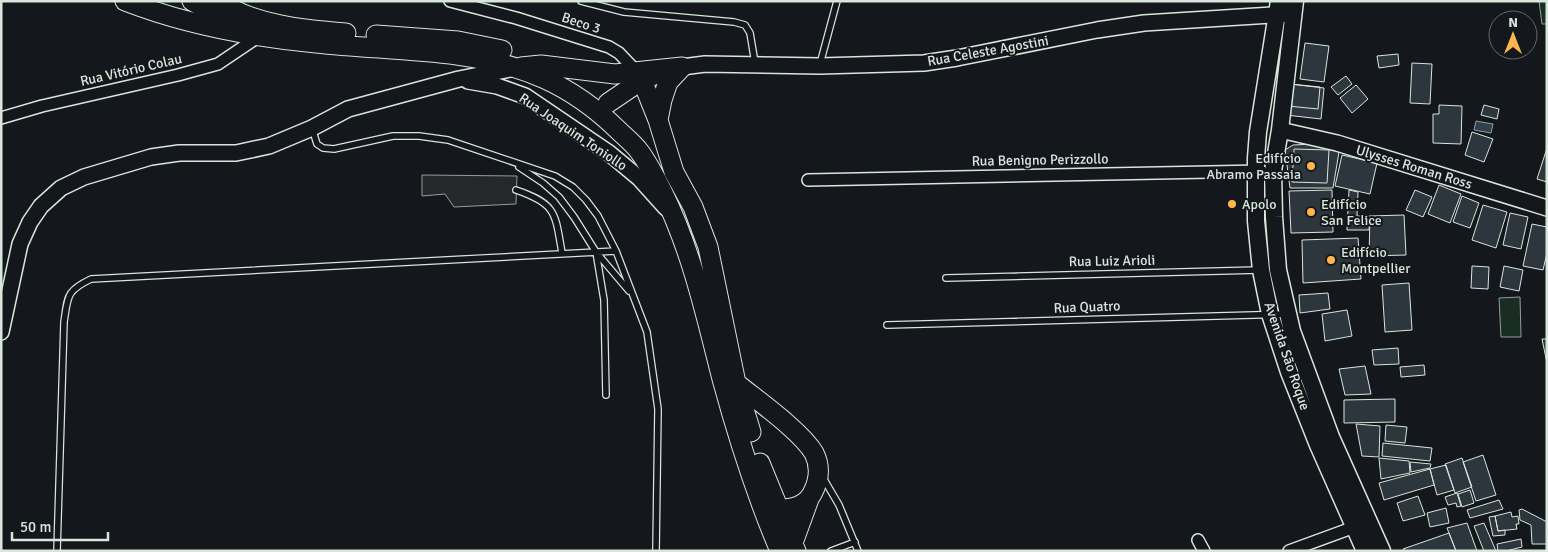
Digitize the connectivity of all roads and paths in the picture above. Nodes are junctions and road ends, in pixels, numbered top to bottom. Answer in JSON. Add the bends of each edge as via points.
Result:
{"nodes":[{"id":1,"x":125,"y":1,"type":"edge"},
{"id":2,"x":192,"y":1,"type":"edge"},
{"id":3,"x":218,"y":1,"type":"edge"},
{"id":4,"x":450,"y":1,"type":"edge"},
{"id":5,"x":581,"y":1,"type":"edge"},
{"id":6,"x":837,"y":1,"type":"edge"},
{"id":7,"x":1278,"y":8,"type":"edge"},
{"id":8,"x":1294,"y":8,"type":"edge"},
{"id":9,"x":261,"y":35,"type":"junction"},
{"id":10,"x":541,"y":65,"type":"junction"},
{"id":11,"x":755,"y":65,"type":"junction"},
{"id":12,"x":820,"y":66,"type":"junction"},
{"id":13,"x":517,"y":67,"type":"junction"},
{"id":14,"x":682,"y":67,"type":"junction"},
{"id":15,"x":640,"y":76,"type":"junction"},
{"id":16,"x":459,"y":79,"type":"junction"},
{"id":17,"x":608,"y":103,"type":"junction"},
{"id":18,"x":1,"y":118,"type":"edge"},
{"id":19,"x":658,"y":120,"type":"junction"},
{"id":20,"x":312,"y":128,"type":"junction"},
{"id":21,"x":1280,"y":130,"type":"junction"},
{"id":22,"x":511,"y":162,"type":"junction"},
{"id":23,"x":1255,"y":164,"type":"junction"},
{"id":24,"x":1273,"y":171,"type":"junction"},
{"id":25,"x":674,"y":172,"type":"junction"},
{"id":26,"x":808,"y":180,"type":"dead end"},
{"id":27,"x":516,"y":190,"type":"dead end"},
{"id":28,"x":1547,"y":208,"type":"edge"},
{"id":29,"x":676,"y":219,"type":"junction"},
{"id":30,"x":616,"y":251,"type":"junction"},
{"id":31,"x":596,"y":252,"type":"junction"},
{"id":32,"x":562,"y":253,"type":"junction"},
{"id":33,"x":1261,"y":270,"type":"junction"},
{"id":34,"x":1278,"y":270,"type":"junction"},
{"id":35,"x":946,"y":278,"type":"dead end"},
{"id":36,"x":632,"y":294,"type":"junction"},
{"id":37,"x":1270,"y":314,"type":"junction"},
{"id":38,"x":1288,"y":314,"type":"junction"},
{"id":39,"x":887,"y":325,"type":"dead end"},
{"id":40,"x":1,"y":332,"type":"edge"},
{"id":41,"x":736,"y":383,"type":"junction"},
{"id":42,"x":606,"y":395,"type":"dead end"},
{"id":43,"x":819,"y":471,"type":"junction"},
{"id":44,"x":809,"y":498,"type":"junction"},
{"id":45,"x":769,"y":508,"type":"junction"},
{"id":46,"x":1362,"y":524,"type":"junction"},
{"id":47,"x":1198,"y":540,"type":"dead end"},
{"id":48,"x":855,"y":542,"type":"junction"},
{"id":49,"x":789,"y":548,"type":"edge"},
{"id":50,"x":57,"y":551,"type":"edge"},
{"id":51,"x":656,"y":551,"type":"edge"},
{"id":52,"x":831,"y":551,"type":"edge"},
{"id":53,"x":858,"y":551,"type":"edge"},
{"id":54,"x":1204,"y":551,"type":"edge"},
{"id":55,"x":1289,"y":551,"type":"edge"},
{"id":56,"x":1366,"y":551,"type":"edge"},
{"id":57,"x":1382,"y":551,"type":"edge"}],
"edges":[{"from":1,"to":9,"type":"highway","via":[[229,31]]},
{"from":2,"to":9,"type":"highway"},
{"from":3,"to":10,"type":"highway","via":[[259,20],[327,31],[458,41],[502,50]]},
{"from":4,"to":15,"type":"street","name":"Beco 3","via":[[609,47]]},
{"from":5,"to":11,"type":"lane","via":[[624,12],[745,25],[750,33]]},
{"from":6,"to":12,"type":"lane"},
{"from":7,"to":8,"type":"street","name":"Rua Celeste Agostini"},
{"from":7,"to":12,"type":"street","name":"Rua Celeste Agostini","via":[[1097,30],[924,63]]},
{"from":7,"to":23,"type":"main road","name":"Avenida São Roque"},
{"from":8,"to":21,"type":"main road","name":"Avenida São Roque"},
{"from":9,"to":13,"type":"highway","via":[[456,55]]},
{"from":9,"to":18,"type":"street","name":"Rua Vitório Colau","via":[[218,64]]},
{"from":10,"to":13,"type":"highway"},
{"from":10,"to":15,"type":"highway"},
{"from":10,"to":17,"type":"highway","via":[[578,83]]},
{"from":11,"to":12,"type":"street","name":"Rua Celeste Agostini"},
{"from":11,"to":14,"type":"street","name":"Rua Celeste Agostini"},
{"from":13,"to":16,"type":"street"},
{"from":13,"to":29,"type":"highway","via":[[567,89],[599,112],[638,150]]},
{"from":14,"to":15,"type":"highway"},
{"from":14,"to":19,"type":"highway","via":[[668,82]]},
{"from":15,"to":17,"type":"highway"},
{"from":15,"to":19,"type":"highway"},
{"from":16,"to":20,"type":"street","name":"Rua Joaquim Toniollo","via":[[348,109]]},
{"from":16,"to":29,"type":"street","name":"Rua Joaquim Toniollo","via":[[497,86],[525,96],[609,153],[639,178]]},
{"from":17,"to":25,"type":"highway"},
{"from":19,"to":25,"type":"highway"},
{"from":20,"to":22,"type":"lane","via":[[317,144],[323,148],[334,149],[393,136],[420,136],[448,140]]},
{"from":20,"to":40,"type":"street","name":"Rua Joaquim Toniollo","via":[[269,146],[236,152],[151,157],[84,177],[61,188],[41,206],[20,244]]},
{"from":21,"to":23,"type":"main road","via":[[1266,141]]},
{"from":21,"to":24,"type":"main road","name":"Avenida São Roque"},
{"from":21,"to":28,"type":"street","name":"Ulysses Roman Ross","via":[[1337,143]]},
{"from":22,"to":30,"type":"lane","via":[[555,176],[573,187],[598,216]]},
{"from":22,"to":31,"type":"lane","via":[[543,182],[559,197]]},
{"from":23,"to":24,"type":"street","name":"Rua Benigno Perizzollo"},
{"from":23,"to":26,"type":"street","name":"Rua Benigno Perizzollo"},
{"from":23,"to":33,"type":"main road","name":"Avenida São Roque"},
{"from":24,"to":34,"type":"main road","name":"Avenida São Roque"},
{"from":25,"to":41,"type":"highway","via":[[693,207],[708,247]]},
{"from":27,"to":32,"type":"lane","via":[[547,205],[556,218]]},
{"from":29,"to":45,"type":"highway","via":[[730,407]]},
{"from":30,"to":31,"type":"lane"},
{"from":30,"to":36,"type":"lane"},
{"from":31,"to":32,"type":"lane"},
{"from":31,"to":36,"type":"lane"},
{"from":31,"to":42,"type":"lane","via":[[604,300]]},
{"from":32,"to":50,"type":"lane","via":[[92,279],[76,287],[68,297],[64,322]]},
{"from":33,"to":34,"type":"lane","name":"Rua Luiz Arioli"},
{"from":33,"to":35,"type":"lane","name":"Rua Luiz Arioli"},
{"from":33,"to":37,"type":"main road","name":"Avenida São Roque"},
{"from":34,"to":38,"type":"main road","name":"Avenida São Roque"},
{"from":36,"to":51,"type":"lane","via":[[647,332],[658,409]]},
{"from":37,"to":38,"type":"lane","name":"Rua Quatro"},
{"from":37,"to":39,"type":"lane","name":"Rua Quatro"},
{"from":37,"to":46,"type":"main road","name":"Avenida São Roque","via":[[1318,445]]},
{"from":38,"to":46,"type":"main road","name":"Avenida São Roque"},
{"from":41,"to":43,"type":"highway","via":[[801,437],[814,454]]},
{"from":41,"to":45,"type":"highway"},
{"from":43,"to":44,"type":"highway","via":[[817,484]]},
{"from":43,"to":48,"type":"lane"},
{"from":44,"to":45,"type":"highway","via":[[800,507]]},
{"from":44,"to":49,"type":"highway"},
{"from":45,"to":49,"type":"highway"},
{"from":46,"to":55,"type":"street"},
{"from":46,"to":56,"type":"main road","name":"Avenida São Roque"},
{"from":46,"to":57,"type":"main road","name":"Avenida São Roque"},
{"from":47,"to":54,"type":"street"},
{"from":48,"to":52,"type":"lane"},
{"from":48,"to":53,"type":"lane"}]}
